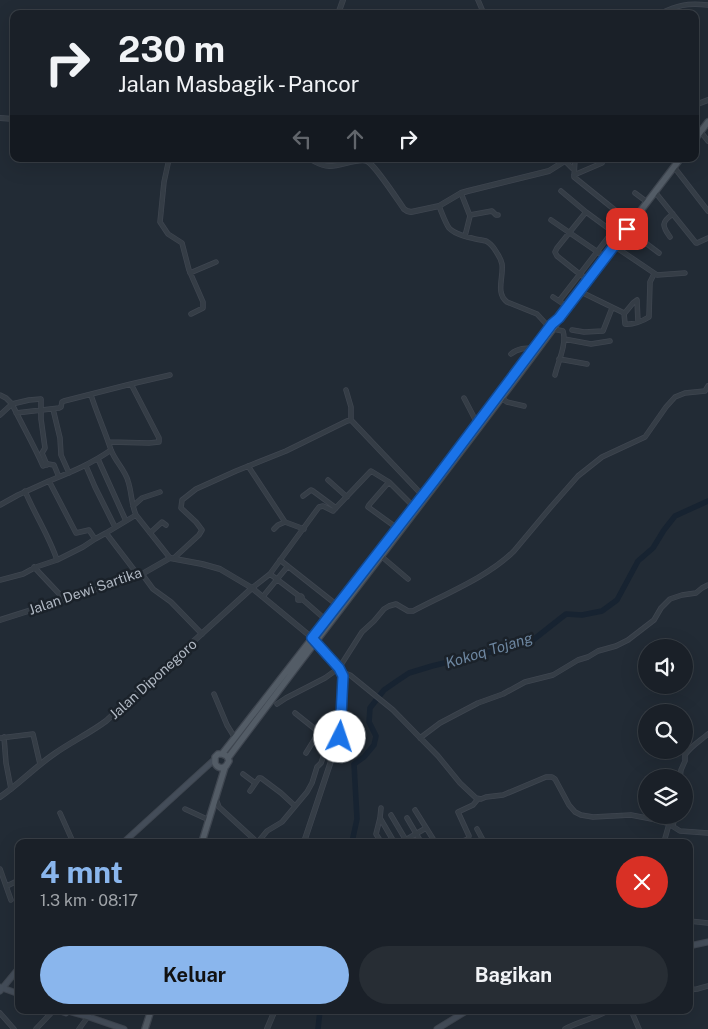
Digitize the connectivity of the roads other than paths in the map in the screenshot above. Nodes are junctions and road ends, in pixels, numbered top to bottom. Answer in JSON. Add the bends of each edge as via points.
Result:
{"nodes":[{"id":1,"x":708,"y":5,"type":"edge"},
{"id":2,"x":669,"y":10,"type":"edge"},
{"id":3,"x":708,"y":122,"type":"edge"},
{"id":4,"x":701,"y":132,"type":"junction"},
{"id":5,"x":699,"y":134,"type":"edge"},
{"id":6,"x":708,"y":141,"type":"edge"},
{"id":7,"x":168,"y":162,"type":"edge"},
{"id":8,"x":316,"y":162,"type":"edge"},
{"id":9,"x":351,"y":162,"type":"edge"},
{"id":10,"x":369,"y":162,"type":"edge"},
{"id":11,"x":563,"y":162,"type":"edge"},
{"id":12,"x":567,"y":162,"type":"edge"},
{"id":13,"x":574,"y":162,"type":"edge"},
{"id":14,"x":678,"y":162,"type":"edge"},
{"id":15,"x":602,"y":163,"type":"dead end"},
{"id":16,"x":674,"y":167,"type":"junction"},
{"id":17,"x":574,"y":173,"type":"junction"},
{"id":18,"x":561,"y":191,"type":"dead end"},
{"id":19,"x":655,"y":192,"type":"junction"},
{"id":20,"x":461,"y":193,"type":"junction"},
{"id":21,"x":635,"y":193,"type":"dead end"},
{"id":22,"x":647,"y":202,"type":"junction"},
{"id":23,"x":708,"y":202,"type":"edge"},
{"id":24,"x":703,"y":205,"type":"junction"},
{"id":25,"x":439,"y":206,"type":"junction"},
{"id":26,"x":708,"y":211,"type":"edge"},
{"id":27,"x":586,"y":212,"type":"junction"},
{"id":28,"x":672,"y":214,"type":"junction"},
{"id":29,"x":470,"y":215,"type":"junction"},
{"id":30,"x":498,"y":215,"type":"dead end"},
{"id":31,"x":551,"y":220,"type":"dead end"},
{"id":32,"x":631,"y":223,"type":"junction"},
{"id":33,"x":627,"y":229,"type":"junction"},
{"id":34,"x":613,"y":231,"type":"junction"},
{"id":35,"x":569,"y":232,"type":"junction"},
{"id":36,"x":465,"y":236,"type":"junction"},
{"id":37,"x":620,"y":237,"type":"junction"},
{"id":38,"x":670,"y":237,"type":"dead end"},
{"id":39,"x":708,"y":238,"type":"edge"},
{"id":40,"x":614,"y":246,"type":"junction"},
{"id":41,"x":597,"y":252,"type":"junction"},
{"id":42,"x":659,"y":253,"type":"dead end"},
{"id":43,"x":605,"y":257,"type":"junction"},
{"id":44,"x":216,"y":262,"type":"dead end"},
{"id":45,"x":685,"y":273,"type":"dead end"},
{"id":46,"x":190,"y":274,"type":"junction"},
{"id":47,"x":580,"y":274,"type":"junction"},
{"id":48,"x":654,"y":274,"type":"junction"},
{"id":49,"x":588,"y":280,"type":"junction"},
{"id":50,"x":579,"y":291,"type":"junction"},
{"id":51,"x":553,"y":297,"type":"dead end"},
{"id":52,"x":560,"y":301,"type":"junction"},
{"id":53,"x":568,"y":307,"type":"junction"},
{"id":54,"x":612,"y":308,"type":"junction"},
{"id":55,"x":191,"y":314,"type":"dead end"},
{"id":56,"x":624,"y":314,"type":"junction"},
{"id":57,"x":638,"y":322,"type":"junction"},
{"id":58,"x":551,"y":328,"type":"junction"},
{"id":59,"x":572,"y":330,"type":"dead end"},
{"id":60,"x":564,"y":340,"type":"junction"},
{"id":61,"x":610,"y":341,"type":"dead end"},
{"id":62,"x":534,"y":348,"type":"junction"},
{"id":63,"x":511,"y":354,"type":"dead end"},
{"id":64,"x":559,"y":359,"type":"junction"},
{"id":65,"x":587,"y":364,"type":"dead end"},
{"id":66,"x":170,"y":375,"type":"dead end"},
{"id":67,"x":555,"y":375,"type":"dead end"},
{"id":68,"x":130,"y":384,"type":"junction"},
{"id":69,"x":708,"y":386,"type":"edge"},
{"id":70,"x":346,"y":390,"type":"dead end"},
{"id":71,"x":0,"y":395,"type":"edge"},
{"id":72,"x":91,"y":395,"type":"junction"},
{"id":73,"x":500,"y":396,"type":"junction"},
{"id":74,"x":464,"y":398,"type":"dead end"},
{"id":75,"x":12,"y":404,"type":"junction"},
{"id":76,"x":524,"y":406,"type":"dead end"},
{"id":77,"x":53,"y":409,"type":"junction"},
{"id":78,"x":41,"y":410,"type":"junction"},
{"id":79,"x":16,"y":412,"type":"junction"},
{"id":80,"x":0,"y":415,"type":"edge"},
{"id":81,"x":351,"y":420,"type":"junction"},
{"id":82,"x":477,"y":423,"type":"junction"},
{"id":83,"x":466,"y":441,"type":"junction"},
{"id":84,"x":109,"y":442,"type":"junction"},
{"id":85,"x":111,"y":450,"type":"junction"},
{"id":86,"x":98,"y":459,"type":"junction"},
{"id":87,"x":47,"y":464,"type":"junction"},
{"id":88,"x":86,"y":466,"type":"junction"},
{"id":89,"x":248,"y":466,"type":"junction"},
{"id":90,"x":68,"y":473,"type":"junction"},
{"id":91,"x":60,"y":477,"type":"junction"},
{"id":92,"x":328,"y":480,"type":"dead end"},
{"id":93,"x":49,"y":481,"type":"junction"},
{"id":94,"x":389,"y":482,"type":"junction"},
{"id":95,"x":25,"y":491,"type":"junction"},
{"id":96,"x":160,"y":492,"type":"dead end"},
{"id":97,"x":303,"y":496,"type":"dead end"},
{"id":98,"x":347,"y":497,"type":"junction"},
{"id":99,"x":424,"y":497,"type":"junction"},
{"id":100,"x":0,"y":505,"type":"edge"},
{"id":101,"x":133,"y":506,"type":"junction"},
{"id":102,"x":414,"y":507,"type":"junction"},
{"id":103,"x":336,"y":508,"type":"junction"},
{"id":104,"x":136,"y":516,"type":"junction"},
{"id":105,"x":126,"y":521,"type":"junction"},
{"id":106,"x":285,"y":522,"type":"junction"},
{"id":107,"x":166,"y":525,"type":"dead end"},
{"id":108,"x":115,"y":527,"type":"junction"},
{"id":109,"x":397,"y":528,"type":"junction"},
{"id":110,"x":274,"y":529,"type":"dead end"},
{"id":111,"x":304,"y":529,"type":"junction"},
{"id":112,"x":106,"y":533,"type":"junction"},
{"id":113,"x":150,"y":533,"type":"junction"},
{"id":114,"x":95,"y":539,"type":"junction"},
{"id":115,"x":381,"y":556,"type":"junction"},
{"id":116,"x":172,"y":558,"type":"junction"},
{"id":117,"x":57,"y":560,"type":"junction"},
{"id":118,"x":280,"y":560,"type":"junction"},
{"id":119,"x":288,"y":566,"type":"junction"},
{"id":120,"x":34,"y":567,"type":"junction"},
{"id":121,"x":270,"y":574,"type":"junction"},
{"id":122,"x":140,"y":575,"type":"junction"},
{"id":123,"x":276,"y":579,"type":"junction"},
{"id":124,"x":0,"y":580,"type":"edge"},
{"id":125,"x":408,"y":580,"type":"dead end"},
{"id":126,"x":708,"y":585,"type":"edge"},
{"id":127,"x":252,"y":588,"type":"junction"},
{"id":128,"x":265,"y":594,"type":"dead end"},
{"id":129,"x":64,"y":599,"type":"junction"},
{"id":130,"x":338,"y":605,"type":"junction"},
{"id":131,"x":0,"y":620,"type":"edge"},
{"id":132,"x":326,"y":620,"type":"junction"},
{"id":133,"x":202,"y":634,"type":"junction"},
{"id":134,"x":314,"y":639,"type":"junction"},
{"id":135,"x":340,"y":670,"type":"junction"},
{"id":136,"x":214,"y":694,"type":"dead end"},
{"id":137,"x":277,"y":704,"type":"dead end"},
{"id":138,"x":295,"y":713,"type":"dead end"},
{"id":139,"x":341,"y":726,"type":"junction"},
{"id":140,"x":319,"y":732,"type":"junction"},
{"id":141,"x":708,"y":734,"type":"edge"},
{"id":142,"x":2,"y":737,"type":"edge"},
{"id":143,"x":235,"y":738,"type":"junction"},
{"id":144,"x":420,"y":738,"type":"junction"},
{"id":145,"x":330,"y":741,"type":"junction"},
{"id":146,"x":306,"y":753,"type":"dead end"},
{"id":147,"x":222,"y":754,"type":"junction"},
{"id":148,"x":228,"y":758,"type":"junction"},
{"id":149,"x":215,"y":759,"type":"junction"},
{"id":150,"x":40,"y":764,"type":"junction"},
{"id":151,"x":225,"y":767,"type":"junction"},
{"id":152,"x":681,"y":769,"type":"edge"},
{"id":153,"x":243,"y":774,"type":"dead end"},
{"id":154,"x":255,"y":783,"type":"junction"},
{"id":155,"x":11,"y":788,"type":"junction"},
{"id":156,"x":250,"y":791,"type":"dead end"},
{"id":157,"x":0,"y":797,"type":"edge"},
{"id":158,"x":215,"y":798,"type":"junction"},
{"id":159,"x":478,"y":799,"type":"junction"},
{"id":160,"x":295,"y":806,"type":"junction"},
{"id":161,"x":380,"y":808,"type":"dead end"},
{"id":162,"x":185,"y":810,"type":"dead end"},
{"id":163,"x":415,"y":810,"type":"dead end"},
{"id":164,"x":60,"y":813,"type":"dead end"},
{"id":165,"x":391,"y":814,"type":"dead end"},
{"id":166,"x":380,"y":818,"type":"junction"},
{"id":167,"x":407,"y":818,"type":"dead end"},
{"id":168,"x":209,"y":820,"type":"junction"},
{"id":169,"x":671,"y":825,"type":"junction"},
{"id":170,"x":426,"y":828,"type":"junction"},
{"id":171,"x":478,"y":829,"type":"dead end"},
{"id":172,"x":708,"y":833,"type":"edge"},
{"id":173,"x":416,"y":834,"type":"junction"},
{"id":174,"x":72,"y":839,"type":"edge"},
{"id":175,"x":127,"y":839,"type":"edge"},
{"id":176,"x":203,"y":839,"type":"edge"},
{"id":177,"x":254,"y":839,"type":"edge"},
{"id":178,"x":260,"y":839,"type":"edge"},
{"id":179,"x":305,"y":839,"type":"edge"},
{"id":180,"x":380,"y":839,"type":"edge"},
{"id":181,"x":392,"y":839,"type":"edge"},
{"id":182,"x":404,"y":839,"type":"edge"},
{"id":183,"x":409,"y":839,"type":"edge"},
{"id":184,"x":419,"y":839,"type":"edge"},
{"id":185,"x":433,"y":839,"type":"edge"},
{"id":186,"x":468,"y":839,"type":"edge"},
{"id":187,"x":483,"y":839,"type":"edge"},
{"id":188,"x":665,"y":839,"type":"edge"},
{"id":189,"x":0,"y":869,"type":"edge"},
{"id":190,"x":15,"y":882,"type":"edge"},
{"id":191,"x":7,"y":886,"type":"junction"},
{"id":192,"x":12,"y":900,"type":"dead end"},
{"id":193,"x":693,"y":921,"type":"edge"},
{"id":194,"x":708,"y":923,"type":"edge"},
{"id":195,"x":708,"y":942,"type":"edge"},
{"id":196,"x":693,"y":945,"type":"edge"},
{"id":197,"x":15,"y":973,"type":"edge"},
{"id":198,"x":708,"y":986,"type":"edge"},
{"id":199,"x":1,"y":989,"type":"edge"},
{"id":200,"x":693,"y":990,"type":"edge"},
{"id":201,"x":15,"y":994,"type":"edge"},
{"id":202,"x":0,"y":1013,"type":"edge"},
{"id":203,"x":52,"y":1014,"type":"edge"},
{"id":204,"x":74,"y":1014,"type":"edge"},
{"id":205,"x":90,"y":1014,"type":"edge"},
{"id":206,"x":150,"y":1014,"type":"edge"},
{"id":207,"x":273,"y":1014,"type":"edge"},
{"id":208,"x":461,"y":1014,"type":"edge"},
{"id":209,"x":602,"y":1014,"type":"edge"},
{"id":210,"x":633,"y":1014,"type":"edge"},
{"id":211,"x":88,"y":1018,"type":"junction"},
{"id":212,"x":13,"y":1029,"type":"edge"},
{"id":213,"x":36,"y":1029,"type":"edge"},
{"id":214,"x":79,"y":1029,"type":"edge"},
{"id":215,"x":117,"y":1029,"type":"edge"},
{"id":216,"x":124,"y":1029,"type":"edge"},
{"id":217,"x":145,"y":1029,"type":"edge"},
{"id":218,"x":267,"y":1029,"type":"edge"},
{"id":219,"x":437,"y":1029,"type":"edge"},
{"id":220,"x":565,"y":1029,"type":"edge"},
{"id":221,"x":639,"y":1029,"type":"edge"}],
"edges":[{"from":1,"to":2,"type":"street","via":[[687,4]]},
{"from":3,"to":4,"type":"main road"},
{"from":4,"to":5,"type":"main road"},
{"from":4,"to":6,"type":"street"},
{"from":7,"to":46,"type":"street","via":[[160,222],[168,234],[182,243]]},
{"from":8,"to":9,"type":"street","via":[[331,166]]},
{"from":10,"to":25,"type":"street","via":[[407,211]]},
{"from":11,"to":20,"type":"street","via":[[542,173]]},
{"from":12,"to":17,"type":"street"},
{"from":13,"to":17,"type":"street"},
{"from":14,"to":16,"type":"main road"},
{"from":15,"to":17,"type":"street"},
{"from":16,"to":19,"type":"main road"},
{"from":16,"to":24,"type":"street"},
{"from":17,"to":32,"type":"street","via":[[574,177]]},
{"from":18,"to":27,"type":"street"},
{"from":19,"to":22,"type":"main road"},
{"from":19,"to":28,"type":"street"},
{"from":20,"to":25,"type":"street"},
{"from":20,"to":29,"type":"street"},
{"from":21,"to":22,"type":"street"},
{"from":22,"to":32,"type":"main road"},
{"from":23,"to":24,"type":"street"},
{"from":24,"to":26,"type":"street"},
{"from":25,"to":36,"type":"street","via":[[451,230]]},
{"from":27,"to":34,"type":"street"},
{"from":27,"to":35,"type":"street"},
{"from":28,"to":38,"type":"street","via":[[665,219],[664,225]]},
{"from":28,"to":39,"type":"street","via":[[697,243]]},
{"from":29,"to":30,"type":"street","via":[[492,211]]},
{"from":29,"to":36,"type":"street"},
{"from":31,"to":35,"type":"street"},
{"from":32,"to":33,"type":"main road"},
{"from":33,"to":37,"type":"main road"},
{"from":33,"to":42,"type":"street"},
{"from":34,"to":37,"type":"street"},
{"from":34,"to":41,"type":"street"},
{"from":35,"to":41,"type":"street"},
{"from":35,"to":47,"type":"street","via":[[555,254]]},
{"from":36,"to":58,"type":"street","via":[[486,242],[496,250],[502,265],[503,300],[537,314]]},
{"from":37,"to":40,"type":"main road"},
{"from":40,"to":43,"type":"main road"},
{"from":40,"to":48,"type":"street"},
{"from":41,"to":43,"type":"street"},
{"from":41,"to":47,"type":"street"},
{"from":43,"to":49,"type":"main road"},
{"from":44,"to":46,"type":"street"},
{"from":45,"to":48,"type":"street"},
{"from":46,"to":55,"type":"street","via":[[204,305]]},
{"from":47,"to":49,"type":"street"},
{"from":47,"to":52,"type":"street"},
{"from":48,"to":57,"type":"street","via":[[650,282],[649,316]]},
{"from":49,"to":50,"type":"main road"},
{"from":50,"to":53,"type":"main road"},
{"from":50,"to":54,"type":"street"},
{"from":51,"to":52,"type":"street"},
{"from":52,"to":53,"type":"street"},
{"from":53,"to":58,"type":"main road"},
{"from":54,"to":56,"type":"street"},
{"from":54,"to":59,"type":"street","via":[[603,331]]},
{"from":56,"to":57,"type":"street","via":[[625,325]]},
{"from":56,"to":57,"type":"street","via":[[637,300]]},
{"from":58,"to":60,"type":"street","via":[[563,331]]},
{"from":58,"to":62,"type":"main road"},
{"from":58,"to":73,"type":"main road"},
{"from":60,"to":61,"type":"street","via":[[591,344]]},
{"from":60,"to":64,"type":"street"},
{"from":62,"to":63,"type":"street"},
{"from":62,"to":73,"type":"main road"},
{"from":64,"to":65,"type":"street"},
{"from":64,"to":67,"type":"street"},
{"from":66,"to":68,"type":"street"},
{"from":68,"to":72,"type":"street"},
{"from":68,"to":84,"type":"street","via":[[160,441]]},
{"from":69,"to":135,"type":"street","via":[[705,391],[675,397],[644,437],[602,457],[591,466],[571,483],[511,554],[478,578],[413,611],[396,604],[388,606],[362,632]]},
{"from":70,"to":81,"type":"street"},
{"from":71,"to":75,"type":"street"},
{"from":72,"to":77,"type":"street","via":[[64,401],[61,407]]},
{"from":72,"to":84,"type":"street"},
{"from":73,"to":76,"type":"street","via":[[507,402]]},
{"from":73,"to":82,"type":"main road"},
{"from":73,"to":83,"type":"main road"},
{"from":74,"to":82,"type":"street"},
{"from":75,"to":78,"type":"street","via":[[41,398]]},
{"from":75,"to":79,"type":"street"},
{"from":75,"to":80,"type":"street"},
{"from":77,"to":78,"type":"street"},
{"from":77,"to":90,"type":"street","via":[[61,455]]},
{"from":78,"to":79,"type":"street"},
{"from":78,"to":87,"type":"street","via":[[45,448],[42,452]]},
{"from":79,"to":87,"type":"street","via":[[43,466]]},
{"from":81,"to":89,"type":"street"},
{"from":81,"to":99,"type":"street"},
{"from":82,"to":83,"type":"main road"},
{"from":83,"to":99,"type":"main road"},
{"from":84,"to":85,"type":"street"},
{"from":85,"to":86,"type":"street"},
{"from":85,"to":101,"type":"street","via":[[128,481]]},
{"from":86,"to":88,"type":"street"},
{"from":86,"to":105,"type":"street"},
{"from":87,"to":91,"type":"street","via":[[54,465]]},
{"from":88,"to":90,"type":"street"},
{"from":88,"to":108,"type":"street"},
{"from":89,"to":106,"type":"street"},
{"from":89,"to":116,"type":"street","via":[[196,489],[182,500],[181,508],[202,530]]},
{"from":90,"to":91,"type":"street"},
{"from":91,"to":93,"type":"street"},
{"from":92,"to":98,"type":"street"},
{"from":93,"to":95,"type":"street"},
{"from":93,"to":114,"type":"street","via":[[76,534],[89,530]]},
{"from":94,"to":98,"type":"street","via":[[370,471]]},
{"from":94,"to":102,"type":"street"},
{"from":94,"to":109,"type":"street","via":[[368,507]]},
{"from":95,"to":100,"type":"street"},
{"from":95,"to":117,"type":"street"},
{"from":96,"to":101,"type":"street","via":[[142,498]]},
{"from":97,"to":103,"type":"street","via":[[311,490]]},
{"from":98,"to":103,"type":"street"},
{"from":99,"to":102,"type":"main road"},
{"from":99,"to":115,"type":"main road"},
{"from":101,"to":104,"type":"street"},
{"from":102,"to":109,"type":"main road"},
{"from":103,"to":111,"type":"street","name":"Jalan Diponegoro","via":[[333,512],[319,507]]},
{"from":104,"to":105,"type":"street"},
{"from":104,"to":113,"type":"street"},
{"from":105,"to":108,"type":"street"},
{"from":106,"to":110,"type":"street"},
{"from":106,"to":111,"type":"street"},
{"from":107,"to":113,"type":"street","via":[[162,522]]},
{"from":108,"to":112,"type":"street"},
{"from":109,"to":130,"type":"main road"},
{"from":111,"to":118,"type":"street","name":"Jalan Diponegoro"},
{"from":112,"to":114,"type":"street"},
{"from":112,"to":122,"type":"street"},
{"from":113,"to":116,"type":"street"},
{"from":114,"to":117,"type":"street"},
{"from":115,"to":125,"type":"street"},
{"from":115,"to":134,"type":"main road"},
{"from":116,"to":122,"type":"street","name":"Jalan Dewi Sartika"},
{"from":116,"to":127,"type":"street","via":[[220,569]]},
{"from":117,"to":120,"type":"street"},
{"from":118,"to":119,"type":"street"},
{"from":118,"to":121,"type":"street","name":"Jalan Diponegoro"},
{"from":119,"to":123,"type":"street"},
{"from":119,"to":130,"type":"street"},
{"from":120,"to":124,"type":"street","via":[[23,574]]},
{"from":120,"to":129,"type":"street"},
{"from":121,"to":123,"type":"street"},
{"from":121,"to":127,"type":"street","name":"Jalan Diponegoro"},
{"from":122,"to":129,"type":"street","name":"Jalan Dewi Sartika"},
{"from":122,"to":133,"type":"street"},
{"from":123,"to":128,"type":"street"},
{"from":123,"to":132,"type":"street"},
{"from":126,"to":144,"type":"street","via":[[696,593],[670,599],[654,620],[628,640],[578,660],[553,675],[525,682],[478,703],[440,723]]},
{"from":127,"to":133,"type":"street","name":"Jalan Diponegoro"},
{"from":127,"to":134,"type":"street"},
{"from":129,"to":131,"type":"street","name":"Jalan Dewi Sartika"},
{"from":130,"to":132,"type":"main road"},
{"from":132,"to":134,"type":"main road"},
{"from":133,"to":150,"type":"street","name":"Jalan Diponegoro","via":[[102,724]]},
{"from":134,"to":135,"type":"street"},
{"from":134,"to":143,"type":"main road"},
{"from":134,"to":148,"type":"main road"},
{"from":135,"to":137,"type":"street"},
{"from":135,"to":139,"type":"street","via":[[343,680]]},
{"from":135,"to":144,"type":"street","via":[[394,710]]},
{"from":136,"to":143,"type":"street"},
{"from":138,"to":140,"type":"street"},
{"from":139,"to":145,"type":"street"},
{"from":139,"to":179,"type":"street"},
{"from":140,"to":145,"type":"street"},
{"from":140,"to":146,"type":"street"},
{"from":141,"to":152,"type":"street","via":[[684,755]]},
{"from":142,"to":150,"type":"street","via":[[33,734]]},
{"from":142,"to":155,"type":"street"},
{"from":143,"to":147,"type":"main road"},
{"from":144,"to":159,"type":"street","via":[[460,784]]},
{"from":145,"to":160,"type":"street","via":[[310,786]]},
{"from":147,"to":148,"type":"main road"},
{"from":147,"to":149,"type":"main road"},
{"from":148,"to":151,"type":"main road"},
{"from":149,"to":151,"type":"main road","via":[[217,766]]},
{"from":149,"to":175,"type":"main road"},
{"from":150,"to":155,"type":"street","name":"Jalan Diponegoro"},
{"from":151,"to":158,"type":"main road"},
{"from":153,"to":154,"type":"street"},
{"from":154,"to":156,"type":"street"},
{"from":154,"to":160,"type":"street","via":[[261,778]]},
{"from":155,"to":157,"type":"street","name":"Jalan Diponegoro"},
{"from":158,"to":168,"type":"main road"},
{"from":158,"to":177,"type":"street","via":[[219,807]]},
{"from":159,"to":169,"type":"street","via":[[506,795],[552,777],[570,807],[581,815],[631,815]]},
{"from":159,"to":186,"type":"street","via":[[458,812]]},
{"from":160,"to":178,"type":"street","via":[[282,822]]},
{"from":161,"to":166,"type":"street"},
{"from":162,"to":168,"type":"street"},
{"from":163,"to":170,"type":"street"},
{"from":164,"to":174,"type":"street"},
{"from":165,"to":182,"type":"street"},
{"from":166,"to":180,"type":"street","via":[[376,834]]},
{"from":166,"to":181,"type":"street"},
{"from":167,"to":173,"type":"street"},
{"from":168,"to":176,"type":"main road"},
{"from":169,"to":172,"type":"street","via":[[685,832]]},
{"from":169,"to":188,"type":"street"},
{"from":170,"to":173,"type":"street"},
{"from":170,"to":185,"type":"street"},
{"from":171,"to":187,"type":"street"},
{"from":173,"to":183,"type":"street"},
{"from":173,"to":184,"type":"street"},
{"from":189,"to":191,"type":"street"},
{"from":190,"to":191,"type":"street"},
{"from":191,"to":192,"type":"street"},
{"from":193,"to":194,"type":"street"},
{"from":195,"to":196,"type":"main road"},
{"from":197,"to":199,"type":"main road"},
{"from":198,"to":200,"type":"street"},
{"from":199,"to":201,"type":"main road"},
{"from":202,"to":212,"type":"street"},
{"from":203,"to":213,"type":"street"},
{"from":204,"to":211,"type":"main road"},
{"from":205,"to":211,"type":"street"},
{"from":206,"to":217,"type":"main road"},
{"from":207,"to":218,"type":"street"},
{"from":208,"to":219,"type":"main road"},
{"from":209,"to":220,"type":"street"},
{"from":210,"to":221,"type":"street"},
{"from":211,"to":214,"type":"street"},
{"from":211,"to":215,"type":"main road"},
{"from":211,"to":216,"type":"main road"}]}
